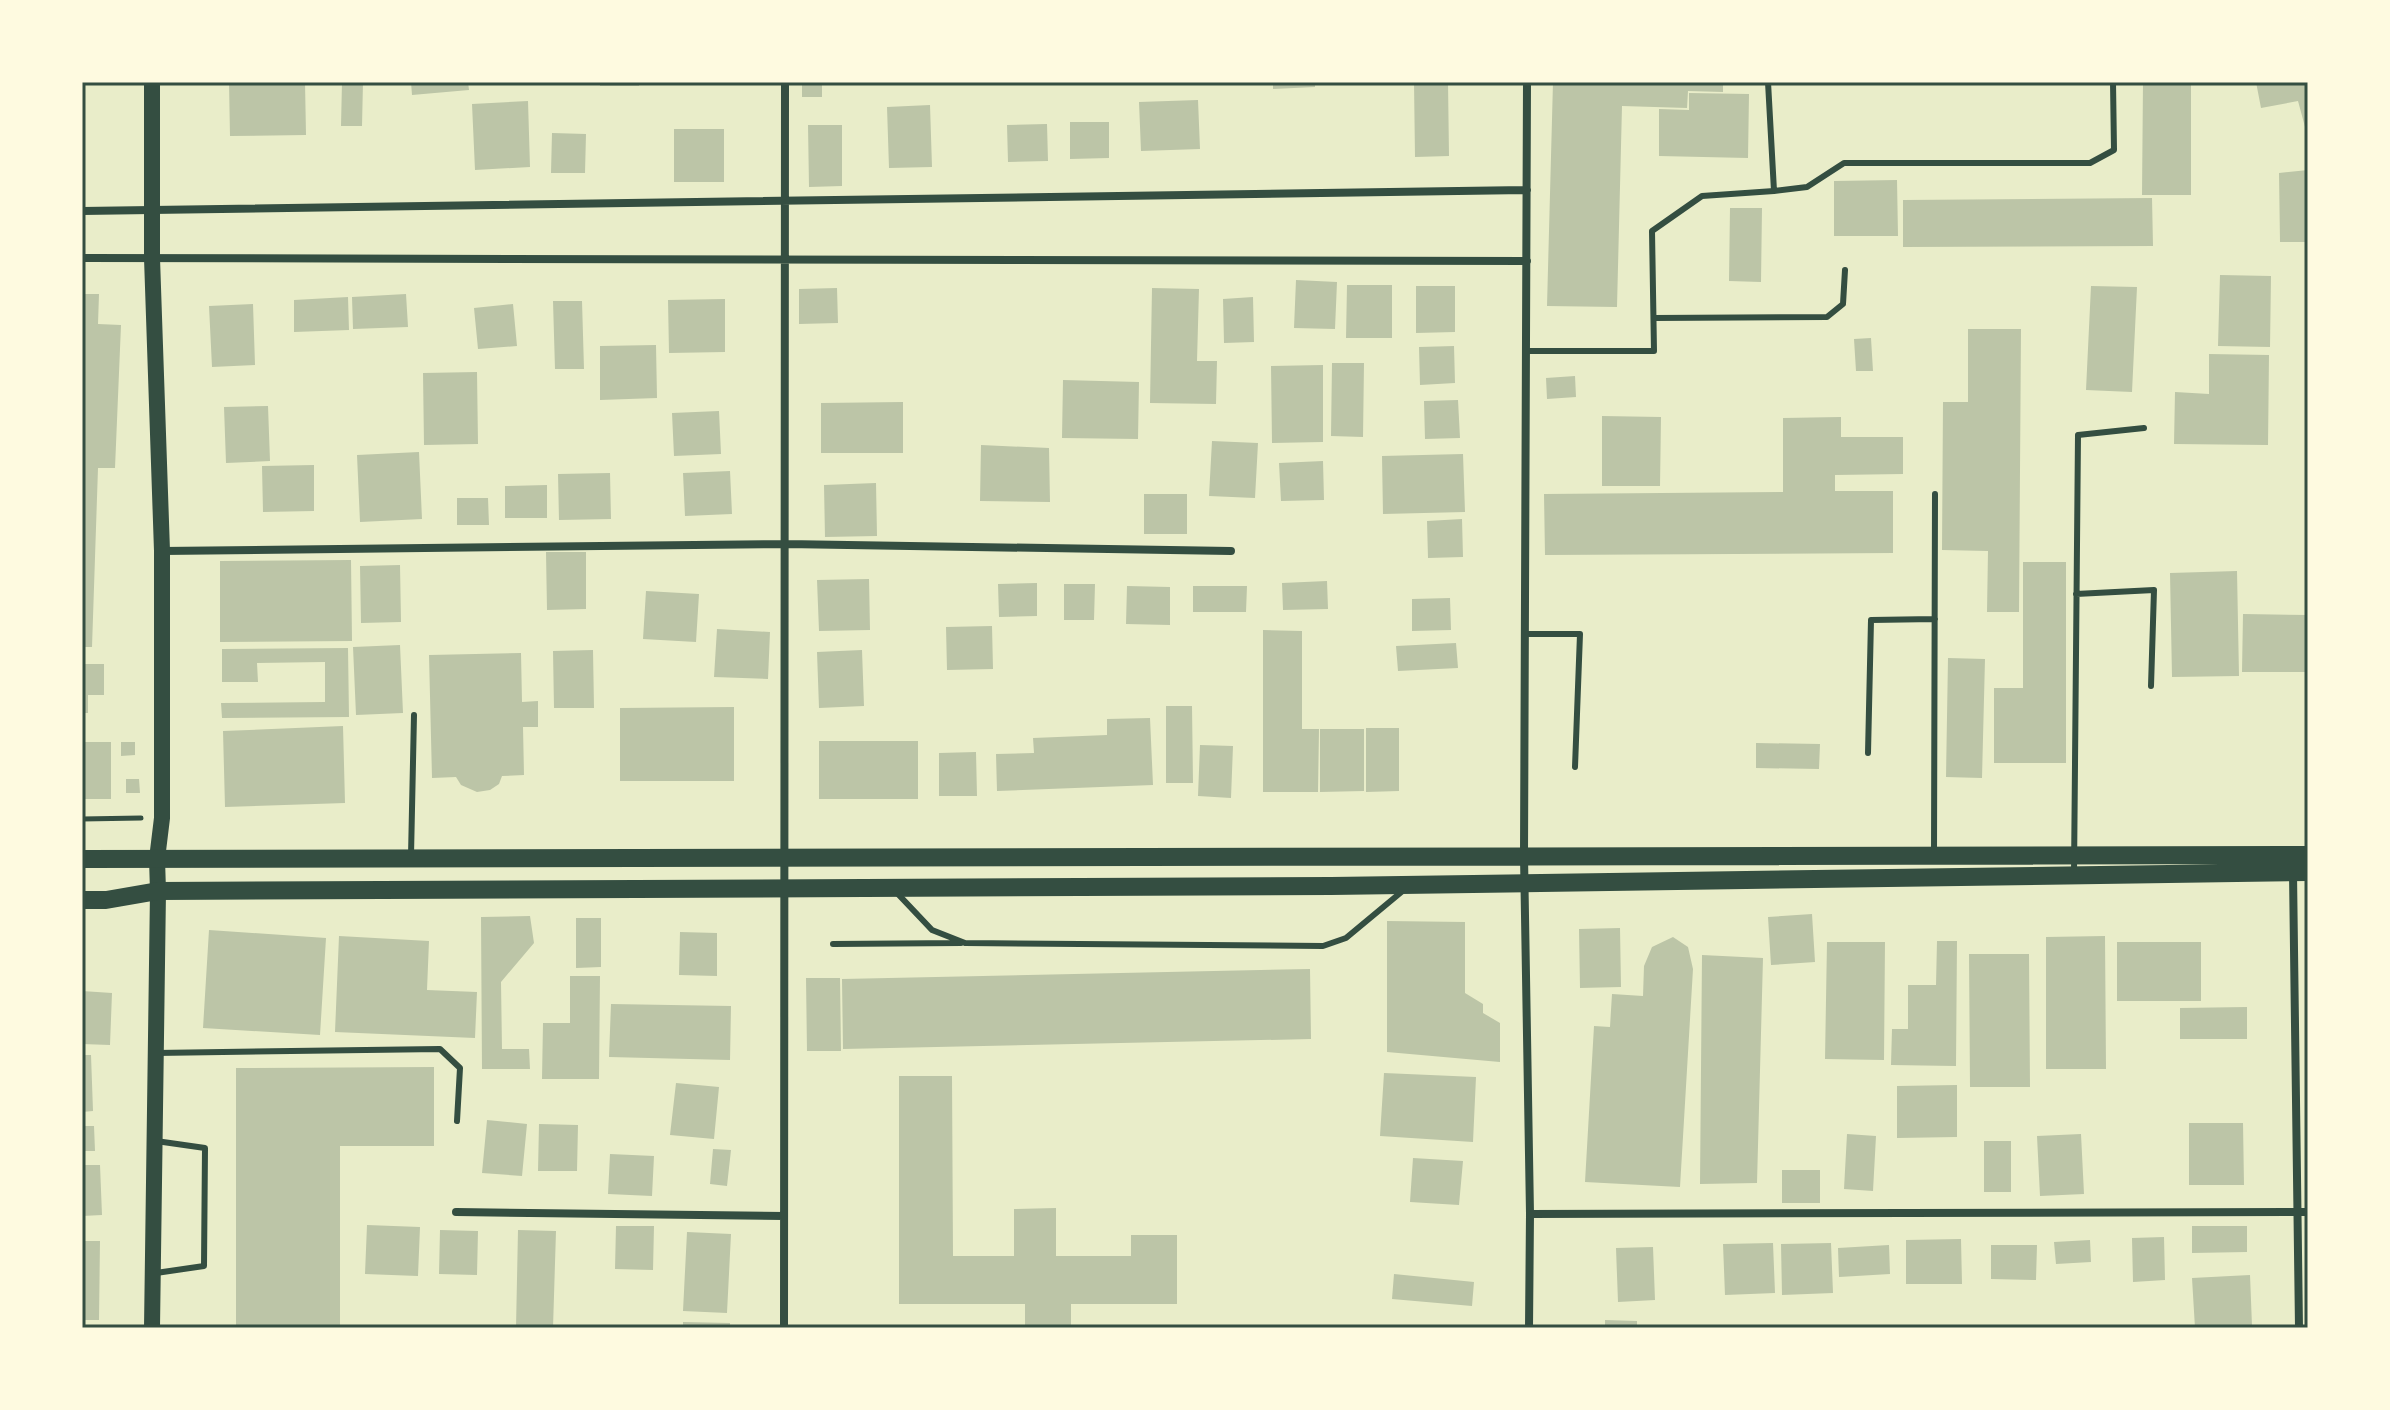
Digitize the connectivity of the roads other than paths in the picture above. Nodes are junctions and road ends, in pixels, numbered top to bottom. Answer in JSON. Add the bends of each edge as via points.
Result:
{"nodes":[{"id":1,"x":152,"y":82,"type":"edge"},
{"id":2,"x":785,"y":82,"type":"edge"},
{"id":3,"x":1527,"y":82,"type":"edge"},
{"id":4,"x":1768,"y":82,"type":"edge"},
{"id":5,"x":2113,"y":82,"type":"edge"},
{"id":6,"x":1527,"y":190,"type":"junction"},
{"id":7,"x":1774,"y":191,"type":"junction"},
{"id":8,"x":786,"y":201,"type":"junction"},
{"id":9,"x":152,"y":210,"type":"junction"},
{"id":10,"x":82,"y":211,"type":"edge"},
{"id":11,"x":82,"y":258,"type":"edge"},
{"id":12,"x":152,"y":258,"type":"junction"},
{"id":13,"x":786,"y":261,"type":"junction"},
{"id":14,"x":1527,"y":261,"type":"junction"},
{"id":15,"x":1845,"y":270,"type":"dead end"},
{"id":16,"x":1654,"y":318,"type":"junction"},
{"id":17,"x":1526,"y":351,"type":"junction"},
{"id":18,"x":2144,"y":428,"type":"dead end"},
{"id":19,"x":1935,"y":494,"type":"dead end"},
{"id":20,"x":786,"y":544,"type":"junction"},
{"id":21,"x":162,"y":551,"type":"junction"},
{"id":22,"x":1231,"y":551,"type":"dead end"},
{"id":23,"x":2076,"y":594,"type":"junction"},
{"id":24,"x":1935,"y":619,"type":"junction"},
{"id":25,"x":1525,"y":634,"type":"junction"},
{"id":26,"x":2151,"y":686,"type":"dead end"},
{"id":27,"x":414,"y":715,"type":"dead end"},
{"id":28,"x":1868,"y":753,"type":"dead end"},
{"id":29,"x":1575,"y":767,"type":"dead end"},
{"id":30,"x":2073,"y":853,"type":"junction"},
{"id":31,"x":1934,"y":854,"type":"junction"},
{"id":32,"x":1524,"y":856,"type":"junction"},
{"id":33,"x":82,"y":859,"type":"edge"},
{"id":34,"x":157,"y":859,"type":"junction"},
{"id":35,"x":411,"y":859,"type":"junction"},
{"id":36,"x":786,"y":860,"type":"junction"},
{"id":37,"x":2301,"y":863,"type":"edge"},
{"id":38,"x":2074,"y":874,"type":"junction"},
{"id":39,"x":1934,"y":876,"type":"junction"},
{"id":40,"x":1524,"y":883,"type":"junction"},
{"id":41,"x":1409,"y":885,"type":"junction"},
{"id":42,"x":786,"y":887,"type":"junction"},
{"id":43,"x":892,"y":888,"type":"junction"},
{"id":44,"x":158,"y":891,"type":"junction"},
{"id":45,"x":82,"y":900,"type":"edge"},
{"id":46,"x":965,"y":943,"type":"junction"},
{"id":47,"x":833,"y":944,"type":"dead end"},
{"id":48,"x":156,"y":1053,"type":"junction"},
{"id":49,"x":457,"y":1121,"type":"dead end"},
{"id":50,"x":155,"y":1141,"type":"junction"},
{"id":51,"x":456,"y":1212,"type":"dead end"},
{"id":52,"x":2303,"y":1212,"type":"edge"},
{"id":53,"x":1530,"y":1214,"type":"junction"},
{"id":54,"x":784,"y":1216,"type":"junction"},
{"id":55,"x":152,"y":1274,"type":"junction"},
{"id":56,"x":152,"y":1328,"type":"edge"},
{"id":57,"x":784,"y":1328,"type":"edge"},
{"id":58,"x":1529,"y":1328,"type":"edge"},
{"id":59,"x":2299,"y":1328,"type":"edge"}],
"edges":[{"from":1,"to":9,"type":"main road"},
{"from":2,"to":8,"type":"street"},
{"from":3,"to":6,"type":"street"},
{"from":4,"to":7,"type":"lane"},
{"from":5,"to":7,"type":"lane","via":[[2114,150],[2090,163],[1844,163],[1807,187]]},
{"from":6,"to":8,"type":"street"},
{"from":6,"to":14,"type":"street"},
{"from":7,"to":16,"type":"lane","via":[[1702,196],[1652,231]]},
{"from":8,"to":9,"type":"street"},
{"from":8,"to":13,"type":"street"},
{"from":9,"to":10,"type":"street"},
{"from":9,"to":12,"type":"main road"},
{"from":11,"to":12,"type":"street"},
{"from":12,"to":13,"type":"street"},
{"from":12,"to":21,"type":"main road"},
{"from":13,"to":14,"type":"street"},
{"from":13,"to":20,"type":"street"},
{"from":14,"to":17,"type":"street"},
{"from":15,"to":16,"type":"lane","via":[[1843,304],[1827,317]]},
{"from":16,"to":17,"type":"lane","via":[[1654,351]]},
{"from":17,"to":25,"type":"street"},
{"from":18,"to":23,"type":"lane","via":[[2078,435]]},
{"from":19,"to":24,"type":"lane"},
{"from":20,"to":21,"type":"street"},
{"from":20,"to":22,"type":"street"},
{"from":20,"to":36,"type":"street"},
{"from":21,"to":34,"type":"main road","via":[[162,818]]},
{"from":23,"to":26,"type":"lane","via":[[2154,590]]},
{"from":23,"to":30,"type":"lane"},
{"from":24,"to":28,"type":"lane","via":[[1871,620]]},
{"from":24,"to":31,"type":"lane"},
{"from":25,"to":29,"type":"lane","via":[[1580,634]]},
{"from":25,"to":32,"type":"street"},
{"from":27,"to":35,"type":"lane"},
{"from":30,"to":31,"type":"main road"},
{"from":30,"to":37,"type":"main road"},
{"from":30,"to":38,"type":"lane"},
{"from":31,"to":32,"type":"main road"},
{"from":31,"to":39,"type":"lane"},
{"from":32,"to":36,"type":"main road"},
{"from":32,"to":40,"type":"street"},
{"from":33,"to":34,"type":"main road"},
{"from":34,"to":35,"type":"main road"},
{"from":34,"to":44,"type":"main road"},
{"from":35,"to":36,"type":"main road"},
{"from":36,"to":42,"type":"street"},
{"from":37,"to":38,"type":"main road"},
{"from":37,"to":52,"type":"street"},
{"from":38,"to":39,"type":"main road"},
{"from":39,"to":40,"type":"main road"},
{"from":40,"to":41,"type":"main road"},
{"from":40,"to":53,"type":"street"},
{"from":41,"to":43,"type":"main road"},
{"from":41,"to":46,"type":"lane","via":[[1346,938],[1323,946]]},
{"from":42,"to":43,"type":"main road"},
{"from":42,"to":44,"type":"main road"},
{"from":42,"to":54,"type":"street"},
{"from":43,"to":46,"type":"lane","via":[[932,930]]},
{"from":44,"to":45,"type":"main road"},
{"from":44,"to":48,"type":"main road"},
{"from":46,"to":47,"type":"lane"},
{"from":48,"to":49,"type":"lane","via":[[440,1049],[460,1068]]},
{"from":48,"to":50,"type":"main road"},
{"from":50,"to":55,"type":"main road"},
{"from":50,"to":55,"type":"lane","via":[[205,1148],[204,1266]]},
{"from":51,"to":54,"type":"street"},
{"from":52,"to":53,"type":"street"},
{"from":52,"to":59,"type":"street"},
{"from":53,"to":58,"type":"street"},
{"from":54,"to":57,"type":"street"},
{"from":55,"to":56,"type":"main road"}]}
